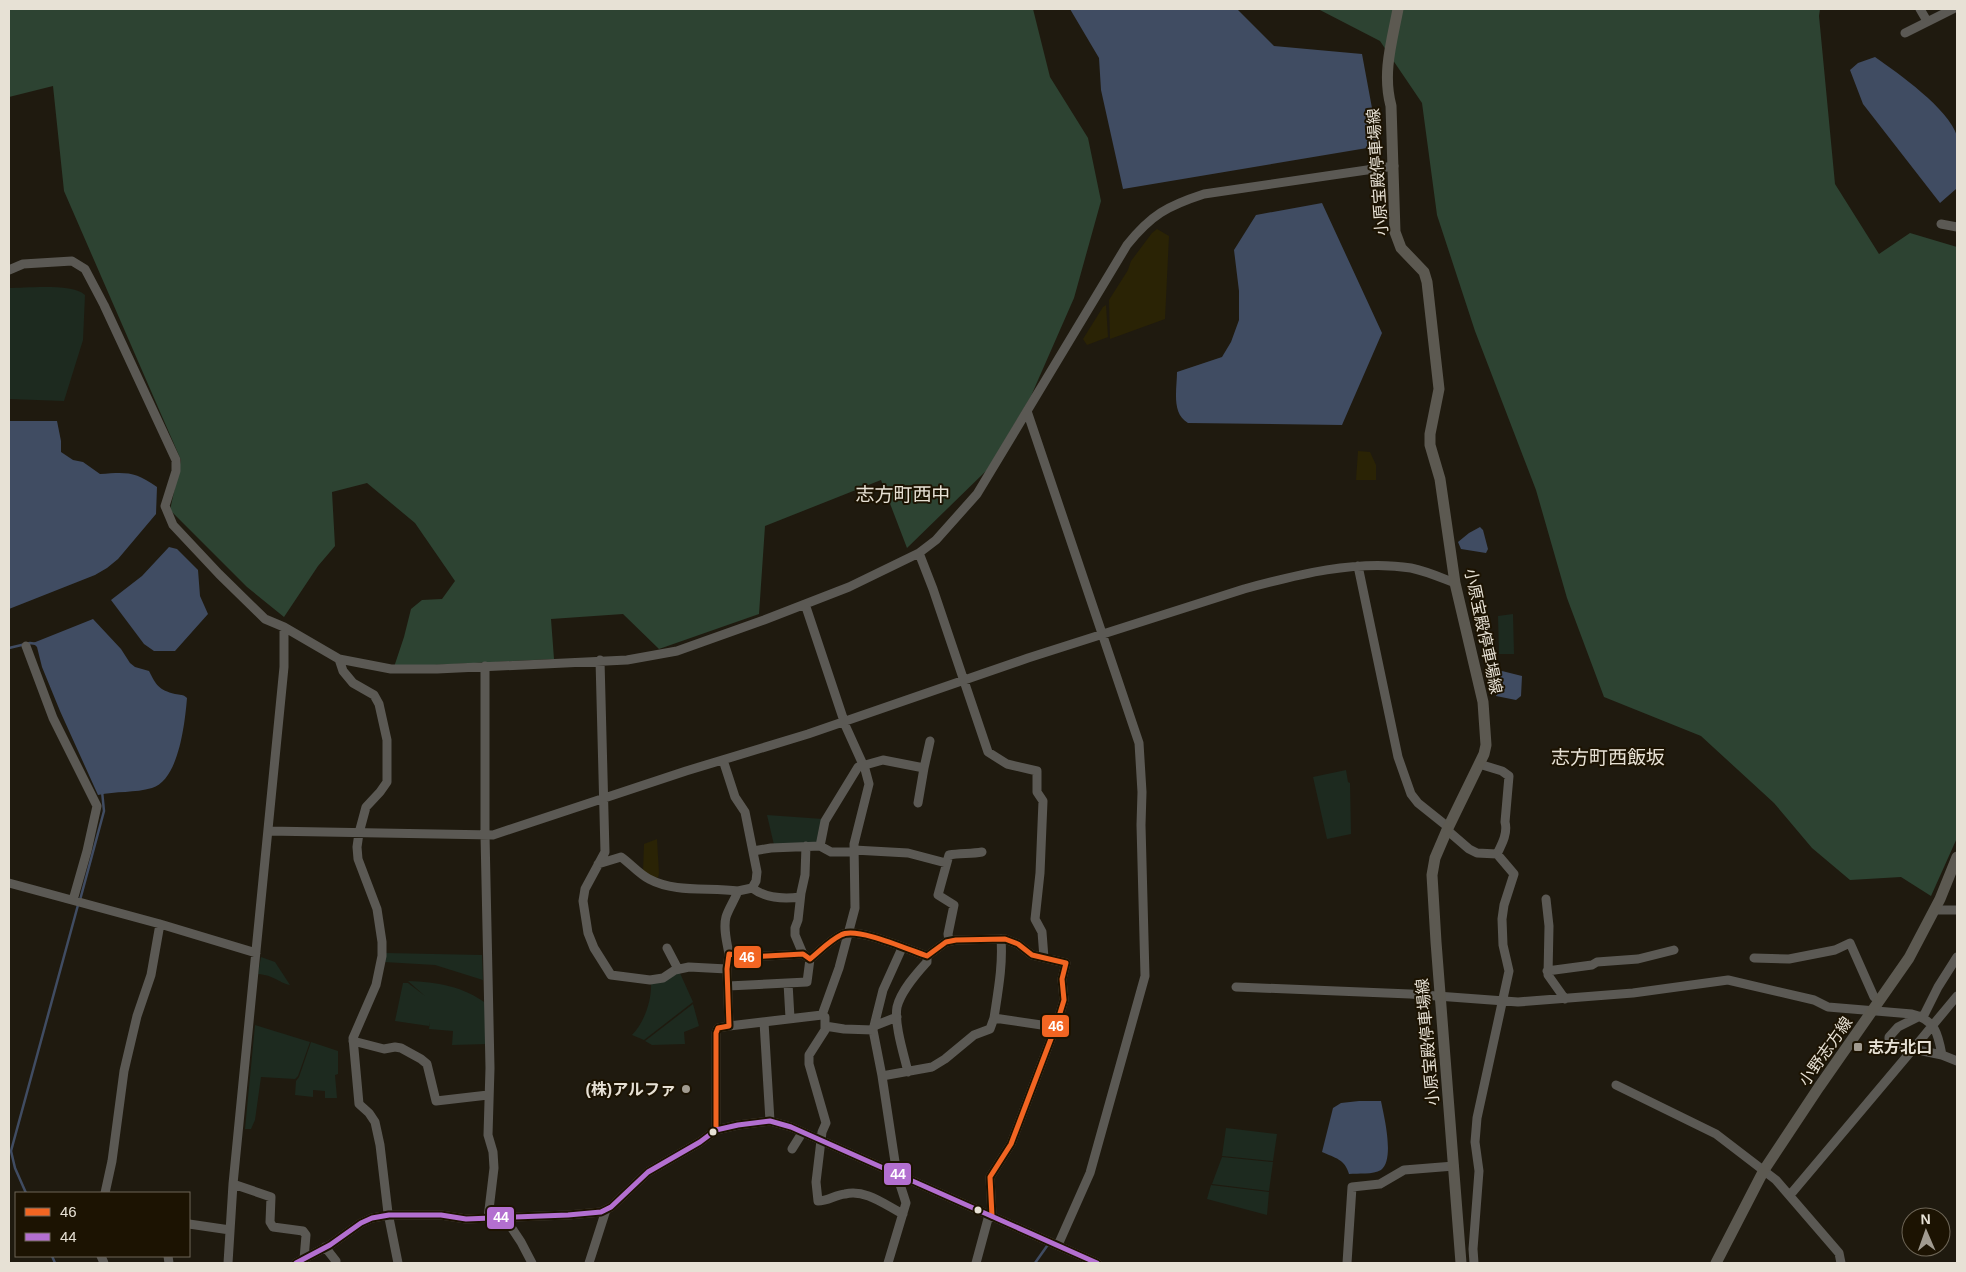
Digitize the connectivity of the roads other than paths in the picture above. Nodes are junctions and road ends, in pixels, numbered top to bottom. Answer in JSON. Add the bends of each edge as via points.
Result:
{"nodes":[{"id":1,"x":1398,"y":9,"type":"edge"},
{"id":2,"x":1920,"y":9,"type":"edge"},
{"id":3,"x":1953,"y":9,"type":"edge"},
{"id":4,"x":1927,"y":22,"type":"junction"},
{"id":5,"x":1905,"y":33,"type":"dead end"},
{"id":6,"x":1394,"y":166,"type":"junction"},
{"id":7,"x":1941,"y":224,"type":"dead end"},
{"id":8,"x":1957,"y":227,"type":"edge"},
{"id":9,"x":9,"y":270,"type":"edge"},
{"id":10,"x":1027,"y":411,"type":"junction"},
{"id":11,"x":919,"y":553,"type":"junction"},
{"id":12,"x":1358,"y":566,"type":"junction"},
{"id":13,"x":1455,"y":583,"type":"junction"},
{"id":14,"x":805,"y":604,"type":"junction"},
{"id":15,"x":284,"y":626,"type":"junction"},
{"id":16,"x":1103,"y":634,"type":"junction"},
{"id":17,"x":26,"y":646,"type":"dead end"},
{"id":18,"x":339,"y":659,"type":"junction"},
{"id":19,"x":600,"y":660,"type":"junction"},
{"id":20,"x":485,"y":666,"type":"junction"},
{"id":21,"x":963,"y":681,"type":"junction"},
{"id":22,"x":844,"y":721,"type":"junction"},
{"id":23,"x":930,"y":741,"type":"dead end"},
{"id":24,"x":723,"y":760,"type":"junction"},
{"id":25,"x":1479,"y":764,"type":"junction"},
{"id":26,"x":863,"y":765,"type":"junction"},
{"id":27,"x":924,"y":768,"type":"junction"},
{"id":28,"x":604,"y":798,"type":"junction"},
{"id":29,"x":918,"y":803,"type":"dead end"},
{"id":30,"x":1447,"y":829,"type":"junction"},
{"id":31,"x":268,"y":831,"type":"junction"},
{"id":32,"x":359,"y":833,"type":"junction"},
{"id":33,"x":485,"y":835,"type":"junction"},
{"id":34,"x":806,"y":846,"type":"junction"},
{"id":35,"x":820,"y":846,"type":"junction"},
{"id":36,"x":753,"y":851,"type":"junction"},
{"id":37,"x":854,"y":851,"type":"junction"},
{"id":38,"x":982,"y":852,"type":"dead end"},
{"id":39,"x":1497,"y":854,"type":"junction"},
{"id":40,"x":1957,"y":857,"type":"edge"},
{"id":41,"x":946,"y":863,"type":"junction"},
{"id":42,"x":598,"y":864,"type":"junction"},
{"id":43,"x":9,"y":883,"type":"edge"},
{"id":44,"x":752,"y":888,"type":"junction"},
{"id":45,"x":738,"y":891,"type":"junction"},
{"id":46,"x":800,"y":897,"type":"junction"},
{"id":47,"x":1546,"y":899,"type":"dead end"},
{"id":48,"x":73,"y":900,"type":"junction"},
{"id":49,"x":1956,"y":909,"type":"edge"},
{"id":50,"x":1935,"y":910,"type":"junction"},
{"id":51,"x":160,"y":924,"type":"junction"},
{"id":52,"x":848,"y":932,"type":"junction"},
{"id":53,"x":1001,"y":938,"type":"junction"},
{"id":54,"x":949,"y":941,"type":"junction"},
{"id":55,"x":667,"y":948,"type":"dead end"},
{"id":56,"x":902,"y":948,"type":"junction"},
{"id":57,"x":1674,"y":950,"type":"dead end"},
{"id":58,"x":256,"y":953,"type":"junction"},
{"id":59,"x":729,"y":954,"type":"junction"},
{"id":60,"x":927,"y":956,"type":"junction"},
{"id":61,"x":806,"y":957,"type":"junction"},
{"id":62,"x":1957,"y":957,"type":"edge"},
{"id":63,"x":1044,"y":958,"type":"junction"},
{"id":64,"x":1754,"y":958,"type":"dead end"},
{"id":65,"x":678,"y":969,"type":"junction"},
{"id":66,"x":727,"y":969,"type":"junction"},
{"id":67,"x":1547,"y":971,"type":"junction"},
{"id":68,"x":788,"y":983,"type":"junction"},
{"id":69,"x":728,"y":986,"type":"junction"},
{"id":70,"x":1236,"y":987,"type":"dead end"},
{"id":71,"x":1957,"y":996,"type":"edge"},
{"id":72,"x":1440,"y":997,"type":"junction"},
{"id":73,"x":1565,"y":999,"type":"junction"},
{"id":74,"x":1880,"y":999,"type":"junction"},
{"id":75,"x":1502,"y":1000,"type":"junction"},
{"id":76,"x":1872,"y":1012,"type":"junction"},
{"id":77,"x":822,"y":1015,"type":"junction"},
{"id":78,"x":1922,"y":1016,"type":"junction"},
{"id":79,"x":897,"y":1017,"type":"junction"},
{"id":80,"x":790,"y":1018,"type":"junction"},
{"id":81,"x":994,"y":1018,"type":"junction"},
{"id":82,"x":764,"y":1022,"type":"junction"},
{"id":83,"x":1932,"y":1025,"type":"junction"},
{"id":84,"x":729,"y":1026,"type":"junction"},
{"id":85,"x":825,"y":1026,"type":"junction"},
{"id":86,"x":1055,"y":1027,"type":"junction"},
{"id":87,"x":874,"y":1028,"type":"junction"},
{"id":88,"x":353,"y":1041,"type":"junction"},
{"id":89,"x":1913,"y":1049,"type":"junction"},
{"id":90,"x":1942,"y":1054,"type":"junction"},
{"id":91,"x":1957,"y":1062,"type":"edge"},
{"id":92,"x":908,"y":1072,"type":"junction"},
{"id":93,"x":882,"y":1076,"type":"junction"},
{"id":94,"x":1616,"y":1086,"type":"dead end"},
{"id":95,"x":488,"y":1095,"type":"junction"},
{"id":96,"x":770,"y":1122,"type":"junction"},
{"id":97,"x":716,"y":1130,"type":"junction"},
{"id":98,"x":802,"y":1133,"type":"junction"},
{"id":99,"x":821,"y":1142,"type":"junction"},
{"id":100,"x":792,"y":1149,"type":"dead end"},
{"id":101,"x":1454,"y":1166,"type":"junction"},
{"id":102,"x":1764,"y":1170,"type":"junction"},
{"id":103,"x":897,"y":1174,"type":"junction"},
{"id":104,"x":234,"y":1184,"type":"junction"},
{"id":105,"x":105,"y":1192,"type":"edge"},
{"id":106,"x":1790,"y":1195,"type":"junction"},
{"id":107,"x":606,"y":1210,"type":"junction"},
{"id":108,"x":903,"y":1214,"type":"junction"},
{"id":109,"x":389,"y":1215,"type":"junction"},
{"id":110,"x":991,"y":1215,"type":"junction"},
{"id":111,"x":488,"y":1218,"type":"junction"},
{"id":112,"x":505,"y":1218,"type":"junction"},
{"id":113,"x":190,"y":1224,"type":"edge"},
{"id":114,"x":230,"y":1230,"type":"junction"},
{"id":115,"x":1058,"y":1245,"type":"junction"},
{"id":116,"x":325,"y":1247,"type":"junction"},
{"id":117,"x":300,"y":1261,"type":"edge"},
{"id":118,"x":228,"y":1263,"type":"edge"},
{"id":119,"x":335,"y":1263,"type":"edge"},
{"id":120,"x":398,"y":1263,"type":"edge"},
{"id":121,"x":532,"y":1263,"type":"edge"},
{"id":122,"x":589,"y":1263,"type":"edge"},
{"id":123,"x":888,"y":1263,"type":"edge"},
{"id":124,"x":976,"y":1263,"type":"edge"},
{"id":125,"x":1097,"y":1263,"type":"edge"},
{"id":126,"x":1347,"y":1263,"type":"edge"},
{"id":127,"x":1462,"y":1263,"type":"edge"},
{"id":128,"x":1474,"y":1263,"type":"edge"},
{"id":129,"x":1716,"y":1263,"type":"edge"},
{"id":130,"x":1841,"y":1263,"type":"edge"}],
"edges":[{"from":1,"to":6,"type":"main road","name":"小原宝殿停車場線","via":[[1387,71]]},
{"from":2,"to":4,"type":"street"},
{"from":3,"to":4,"type":"street"},
{"from":4,"to":5,"type":"street"},
{"from":6,"to":10,"type":"street","via":[[1204,194],[1155,215],[1127,245]]},
{"from":6,"to":13,"type":"main road","name":"小原宝殿停車場線","via":[[1395,232],[1401,248],[1424,272],[1427,282],[1439,389],[1430,445],[1440,479]]},
{"from":7,"to":8,"type":"street"},
{"from":9,"to":15,"type":"street","via":[[23,264],[72,261],[85,268],[176,460],[176,471],[165,506],[173,525],[265,619]]},
{"from":10,"to":11,"type":"street","via":[[978,494],[936,540]]},
{"from":10,"to":16,"type":"street"},
{"from":11,"to":14,"type":"street"},
{"from":11,"to":21,"type":"street"},
{"from":12,"to":13,"type":"street","via":[[1414,569]]},
{"from":12,"to":16,"type":"street","via":[[1235,591]]},
{"from":12,"to":30,"type":"street","via":[[1398,756],[1411,794]]},
{"from":13,"to":25,"type":"main road","name":"小原宝殿停車場線","via":[[1483,702],[1486,745]]},
{"from":14,"to":19,"type":"street","via":[[677,651],[627,660]]},
{"from":14,"to":22,"type":"street"},
{"from":15,"to":18,"type":"street"},
{"from":15,"to":31,"type":"street","via":[[284,667]]},
{"from":16,"to":21,"type":"street"},
{"from":16,"to":115,"type":"street","via":[[1139,743],[1146,976],[1090,1173]]},
{"from":17,"to":48,"type":"street","via":[[53,718],[97,806]]},
{"from":18,"to":20,"type":"street","via":[[391,669]]},
{"from":18,"to":32,"type":"street","via":[[343,671],[353,683],[374,695],[387,740],[387,782],[366,807]]},
{"from":19,"to":20,"type":"street"},
{"from":19,"to":28,"type":"street"},
{"from":20,"to":33,"type":"street"},
{"from":21,"to":22,"type":"street"},
{"from":21,"to":63,"type":"street","via":[[988,752],[1007,764],[1037,771],[1037,792],[1043,801],[1035,919],[1042,932]]},
{"from":22,"to":24,"type":"street"},
{"from":22,"to":26,"type":"street"},
{"from":23,"to":27,"type":"street"},
{"from":24,"to":28,"type":"street"},
{"from":24,"to":36,"type":"street","via":[[735,796],[745,812]]},
{"from":25,"to":30,"type":"main road","name":"小原宝殿停車場線"},
{"from":25,"to":39,"type":"street","via":[[1510,776],[1506,828]]},
{"from":26,"to":27,"type":"street","via":[[883,760]]},
{"from":26,"to":35,"type":"street","via":[[858,767],[826,821]]},
{"from":26,"to":37,"type":"street","via":[[869,784]]},
{"from":27,"to":29,"type":"street"},
{"from":28,"to":33,"type":"street"},
{"from":28,"to":42,"type":"street","via":[[605,852]]},
{"from":30,"to":39,"type":"street","via":[[1469,849],[1477,853]]},
{"from":30,"to":72,"type":"main road","name":"小原宝殿停車場線","via":[[1432,875]]},
{"from":31,"to":32,"type":"street"},
{"from":31,"to":58,"type":"street"},
{"from":32,"to":33,"type":"street"},
{"from":32,"to":88,"type":"street","via":[[358,859],[377,909],[382,942],[376,985]]},
{"from":33,"to":95,"type":"street"},
{"from":34,"to":35,"type":"street"},
{"from":34,"to":36,"type":"street"},
{"from":34,"to":46,"type":"street"},
{"from":35,"to":37,"type":"street","via":[[831,852]]},
{"from":36,"to":44,"type":"street","via":[[757,872]]},
{"from":37,"to":41,"type":"street","via":[[908,852]]},
{"from":37,"to":52,"type":"street","via":[[855,908]]},
{"from":38,"to":41,"type":"street","via":[[949,854]]},
{"from":39,"to":75,"type":"street","via":[[1514,874],[1504,905],[1503,945],[1509,971]]},
{"from":40,"to":50,"type":"main road","name":"小野志方線"},
{"from":41,"to":54,"type":"street","via":[[938,895],[954,905]]},
{"from":42,"to":45,"type":"street","via":[[621,857],[659,883]]},
{"from":42,"to":65,"type":"street","via":[[585,889],[583,901],[588,933],[608,972],[650,980],[662,978]]},
{"from":43,"to":48,"type":"street"},
{"from":44,"to":45,"type":"street"},
{"from":44,"to":46,"type":"street","via":[[760,894]]},
{"from":45,"to":59,"type":"street","via":[[726,914]]},
{"from":46,"to":61,"type":"street","via":[[795,935]]},
{"from":47,"to":67,"type":"street","via":[[1550,926]]},
{"from":48,"to":51,"type":"street"},
{"from":49,"to":50,"type":"street"},
{"from":50,"to":74,"type":"main road","name":"小野志方線","via":[[1909,958]]},
{"from":51,"to":58,"type":"street"},
{"from":51,"to":105,"type":"street","via":[[151,975],[124,1071]]},
{"from":52,"to":56,"type":"street"},
{"from":52,"to":61,"type":"street"},
{"from":52,"to":77,"type":"street"},
{"from":53,"to":54,"type":"street"},
{"from":53,"to":63,"type":"street"},
{"from":53,"to":81,"type":"street","via":[[1003,962]]},
{"from":54,"to":60,"type":"street"},
{"from":55,"to":65,"type":"street"},
{"from":56,"to":60,"type":"street"},
{"from":56,"to":87,"type":"street","via":[[884,990]]},
{"from":57,"to":67,"type":"street","via":[[1638,959]]},
{"from":58,"to":104,"type":"street"},
{"from":59,"to":61,"type":"street"},
{"from":59,"to":66,"type":"street"},
{"from":60,"to":79,"type":"street","via":[[927,962],[900,998]]},
{"from":61,"to":68,"type":"street","via":[[807,982]]},
{"from":62,"to":78,"type":"street"},
{"from":63,"to":86,"type":"street","via":[[1066,963],[1062,979],[1064,1000]]},
{"from":64,"to":74,"type":"street","via":[[1789,959],[1835,950],[1850,943],[1874,996]]},
{"from":65,"to":66,"type":"street"},
{"from":66,"to":69,"type":"street"},
{"from":67,"to":73,"type":"street"},
{"from":68,"to":69,"type":"street"},
{"from":68,"to":80,"type":"street"},
{"from":69,"to":84,"type":"street"},
{"from":70,"to":72,"type":"street"},
{"from":71,"to":83,"type":"street"},
{"from":72,"to":75,"type":"street"},
{"from":72,"to":101,"type":"main road","name":"小原宝殿停車場線"},
{"from":73,"to":75,"type":"street"},
{"from":73,"to":76,"type":"street","via":[[1728,980],[1814,1000],[1828,1007]]},
{"from":74,"to":76,"type":"main road","name":"小野志方線"},
{"from":75,"to":128,"type":"street","via":[[1477,1118],[1475,1142],[1479,1171]]},
{"from":76,"to":78,"type":"street"},
{"from":76,"to":102,"type":"main road","name":"小野志方線"},
{"from":77,"to":80,"type":"street"},
{"from":77,"to":85,"type":"street"},
{"from":78,"to":83,"type":"street"},
{"from":78,"to":89,"type":"street","via":[[1898,1027],[1889,1037],[1890,1041]]},
{"from":79,"to":87,"type":"street"},
{"from":79,"to":92,"type":"street"},
{"from":80,"to":82,"type":"street"},
{"from":81,"to":86,"type":"street"},
{"from":81,"to":92,"type":"street","via":[[990,1029],[974,1035],[945,1059],[932,1067]]},
{"from":82,"to":84,"type":"street"},
{"from":82,"to":96,"type":"street"},
{"from":83,"to":89,"type":"street"},
{"from":83,"to":90,"type":"street","via":[[1937,1031]]},
{"from":84,"to":97,"type":"street","via":[[718,1028],[716,1033]]},
{"from":85,"to":87,"type":"street","via":[[844,1030]]},
{"from":85,"to":99,"type":"street","via":[[809,1055],[826,1123]]},
{"from":86,"to":110,"type":"street","via":[[1011,1144],[990,1177]]},
{"from":87,"to":93,"type":"street"},
{"from":88,"to":95,"type":"street","via":[[384,1049],[401,1048],[421,1059],[427,1064],[436,1101]]},
{"from":88,"to":109,"type":"street","via":[[358,1104],[375,1122]]},
{"from":89,"to":90,"type":"street"},
{"from":89,"to":106,"type":"street"},
{"from":90,"to":91,"type":"street"},
{"from":92,"to":93,"type":"street"},
{"from":93,"to":103,"type":"street"},
{"from":94,"to":102,"type":"street","via":[[1716,1134]]},
{"from":95,"to":111,"type":"street","via":[[488,1135],[494,1168]]},
{"from":96,"to":97,"type":"street"},
{"from":96,"to":98,"type":"street"},
{"from":97,"to":107,"type":"street","via":[[648,1172]]},
{"from":98,"to":99,"type":"street"},
{"from":98,"to":100,"type":"street"},
{"from":99,"to":103,"type":"street"},
{"from":99,"to":108,"type":"street","via":[[816,1182],[818,1201],[860,1193]]},
{"from":101,"to":126,"type":"street","via":[[1404,1170],[1380,1184],[1352,1186]]},
{"from":101,"to":127,"type":"main road","name":"小原宝殿停車場線"},
{"from":102,"to":106,"type":"street"},
{"from":102,"to":129,"type":"main road","name":"小野志方線"},
{"from":103,"to":108,"type":"street","via":[[906,1203]]},
{"from":103,"to":110,"type":"street"},
{"from":104,"to":114,"type":"street"},
{"from":104,"to":117,"type":"street","via":[[271,1197],[270,1222],[273,1227],[302,1231],[306,1235]]},
{"from":106,"to":130,"type":"street","via":[[1839,1253]]},
{"from":107,"to":112,"type":"street"},
{"from":107,"to":122,"type":"street"},
{"from":108,"to":123,"type":"street"},
{"from":109,"to":111,"type":"street"},
{"from":109,"to":116,"type":"street","via":[[360,1223]]},
{"from":109,"to":120,"type":"street"},
{"from":110,"to":115,"type":"street"},
{"from":110,"to":124,"type":"street"},
{"from":111,"to":112,"type":"street"},
{"from":112,"to":121,"type":"street"},
{"from":113,"to":114,"type":"street"},
{"from":114,"to":118,"type":"street"},
{"from":115,"to":125,"type":"street"},
{"from":116,"to":117,"type":"street"},
{"from":116,"to":119,"type":"street"}]}
